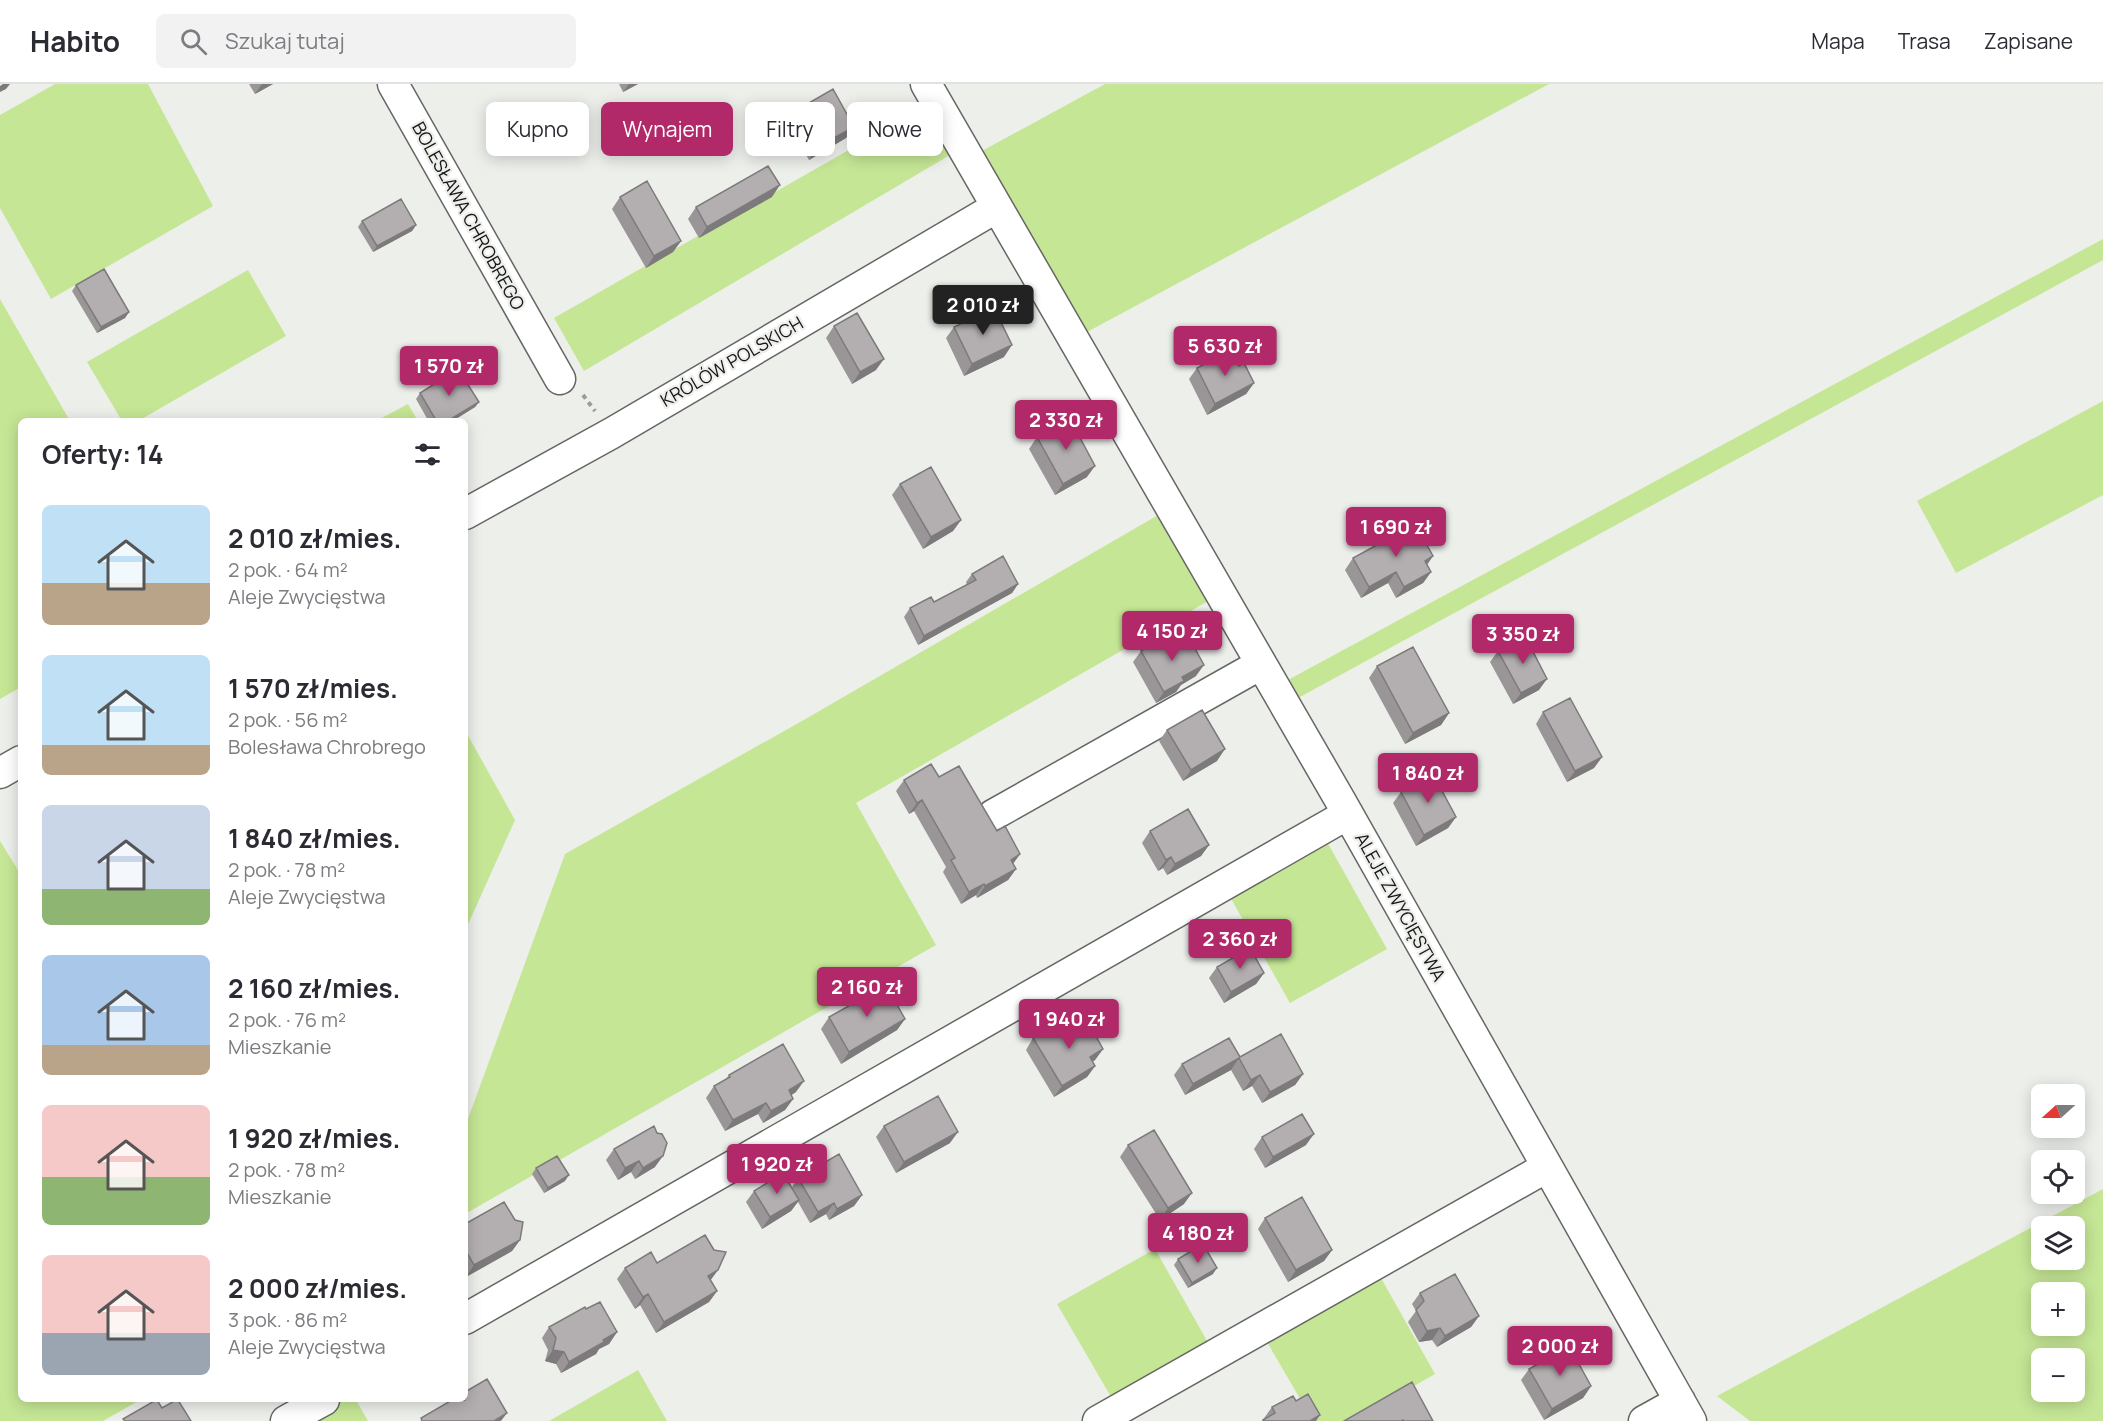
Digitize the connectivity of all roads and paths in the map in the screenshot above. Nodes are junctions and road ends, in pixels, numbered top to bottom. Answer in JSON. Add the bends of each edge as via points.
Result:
{"nodes":[{"id":1,"x":393,"y":84,"type":"edge"},
{"id":2,"x":926,"y":84,"type":"edge"},
{"id":3,"x":997,"y":207,"type":"junction"},
{"id":4,"x":560,"y":379,"type":"joint"},
{"id":5,"x":612,"y":433,"type":"junction"},
{"id":6,"x":468,"y":512,"type":"edge"},
{"id":7,"x":1261,"y":664,"type":"junction"},
{"id":8,"x":18,"y":763,"type":"edge"},
{"id":9,"x":0,"y":773,"type":"edge"},
{"id":10,"x":1348,"y":814,"type":"junction"},
{"id":11,"x":993,"y":815,"type":"dead end"},
{"id":12,"x":1547,"y":1167,"type":"junction"},
{"id":13,"x":468,"y":1317,"type":"edge"},
{"id":14,"x":320,"y":1402,"type":"edge"},
{"id":15,"x":1685,"y":1411,"type":"edge"},
{"id":16,"x":286,"y":1421,"type":"edge"},
{"id":17,"x":1098,"y":1421,"type":"edge"},
{"id":18,"x":1644,"y":1421,"type":"edge"}],
"edges":[{"from":1,"to":4,"type":"street","name":"BOLESŁAWA CHROBREGO"},
{"from":2,"to":3,"type":"street","name":"ALEJE ZWYCIĘSTWA"},
{"from":3,"to":5,"type":"street","name":"KRÓLÓW POLSKICH"},
{"from":3,"to":7,"type":"street","name":"ALEJE ZWYCIĘSTWA"},
{"from":4,"to":5,"type":"path","via":[[568,376]]},
{"from":5,"to":6,"type":"street","name":"KRÓLÓW POLSKICH"},
{"from":7,"to":10,"type":"street","name":"ALEJE ZWYCIĘSTWA"},
{"from":7,"to":11,"type":"street"},
{"from":8,"to":9,"type":"street"},
{"from":10,"to":12,"type":"street","name":"ALEJE ZWYCIĘSTWA"},
{"from":10,"to":13,"type":"street"},
{"from":12,"to":15,"type":"street","name":"ALEJE ZWYCIĘSTWA"},
{"from":12,"to":17,"type":"street"},
{"from":14,"to":16,"type":"street"},
{"from":15,"to":18,"type":"street"}]}
